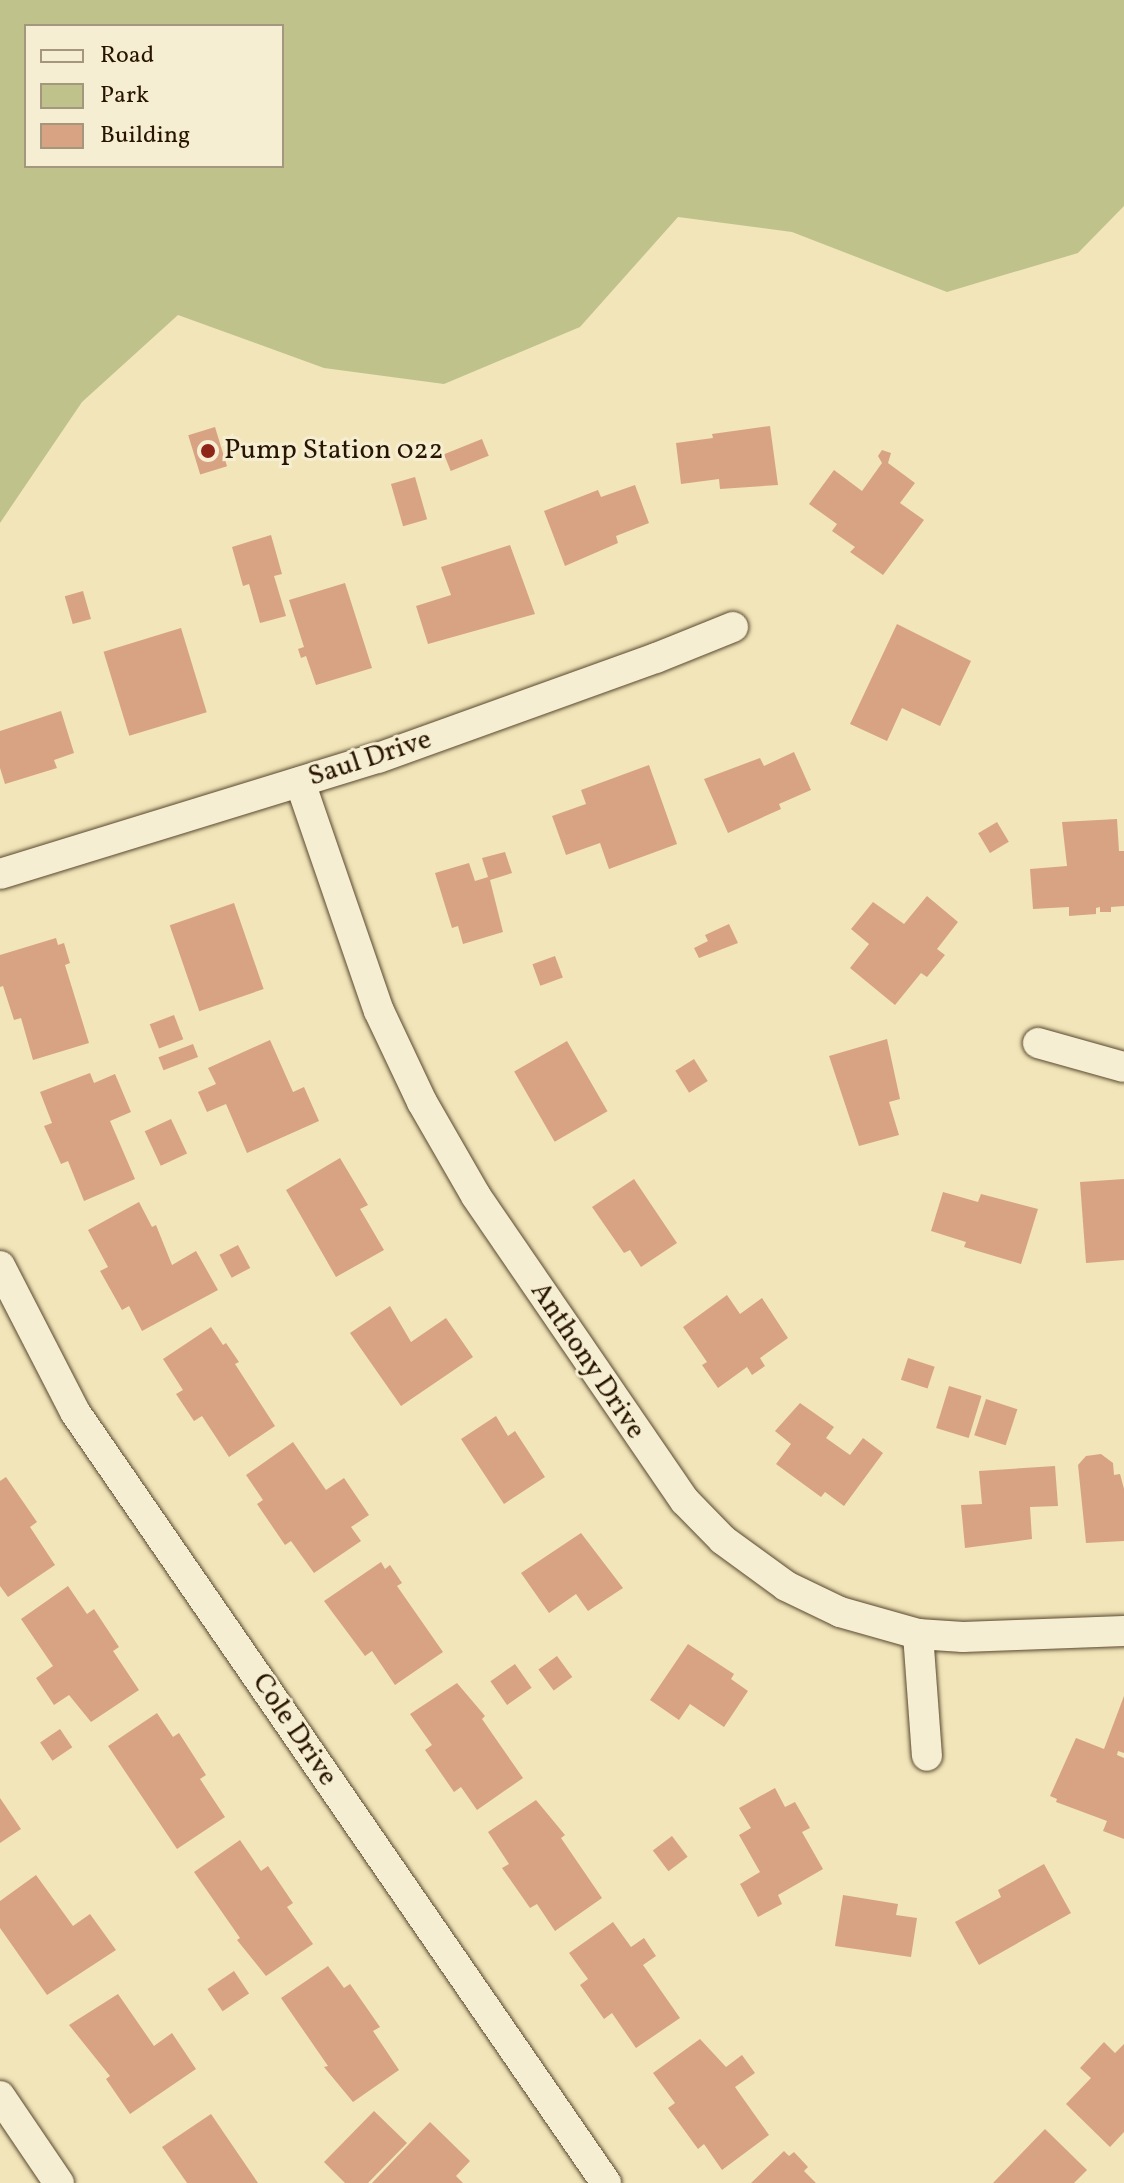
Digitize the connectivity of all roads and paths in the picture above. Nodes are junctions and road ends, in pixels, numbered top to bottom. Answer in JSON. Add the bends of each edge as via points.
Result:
{"nodes":[{"id":1,"x":733,"y":627,"type":"dead end"},
{"id":2,"x":300,"y":782,"type":"junction"},
{"id":3,"x":0,"y":874,"type":"edge"},
{"id":4,"x":1038,"y":1043,"type":"dead end"},
{"id":5,"x":1124,"y":1067,"type":"edge"},
{"id":6,"x":0,"y":1266,"type":"edge"},
{"id":7,"x":1124,"y":1631,"type":"edge"},
{"id":8,"x":918,"y":1634,"type":"junction"},
{"id":9,"x":927,"y":1756,"type":"dead end"},
{"id":10,"x":0,"y":2096,"type":"edge"},
{"id":11,"x":601,"y":2181,"type":"edge"},
{"id":12,"x":59,"y":2183,"type":"edge"}],
"edges":[{"from":1,"to":2,"type":"street","name":"Saul Drive"},
{"from":2,"to":3,"type":"street","name":"Saul Drive"},
{"from":2,"to":8,"type":"street","name":"Anthony Drive","via":[[379,1011],[422,1102],[476,1196],[685,1501],[723,1540],[786,1586],[840,1612]]},
{"from":4,"to":5,"type":"street"},
{"from":6,"to":11,"type":"street","name":"Cole Drive","via":[[75,1412]]},
{"from":7,"to":8,"type":"street","name":"Anthony Drive"},
{"from":8,"to":9,"type":"street"},
{"from":10,"to":12,"type":"street"}]}
